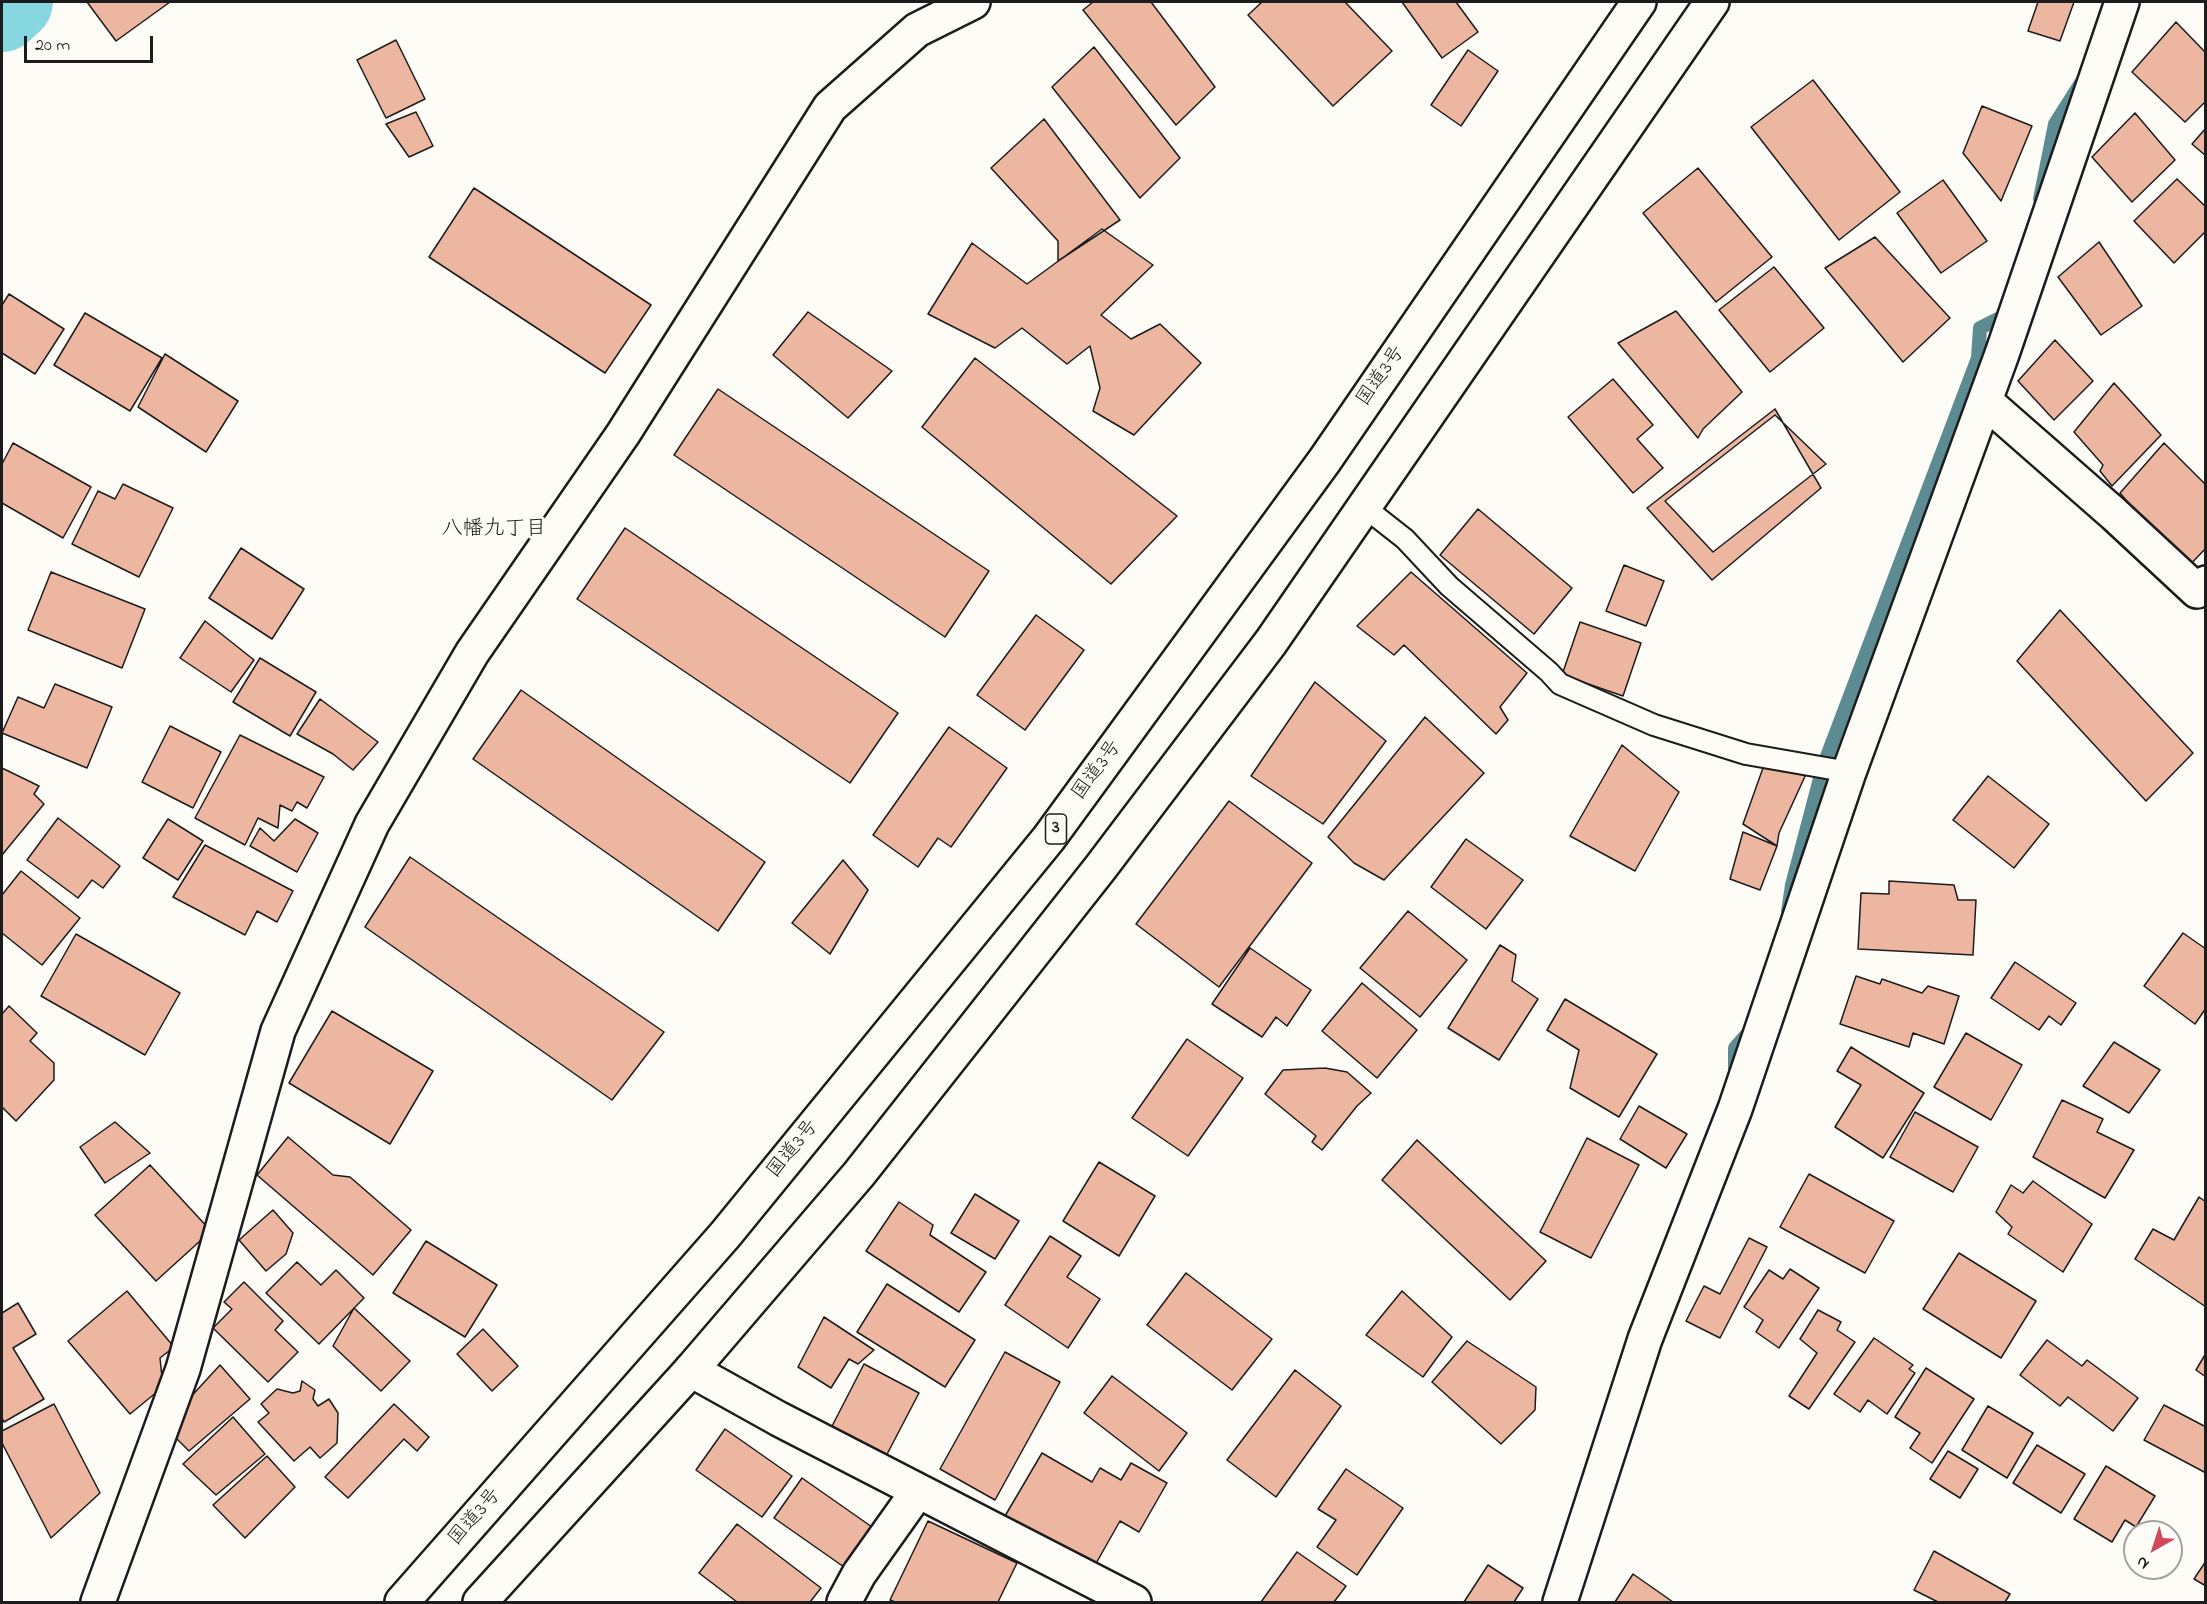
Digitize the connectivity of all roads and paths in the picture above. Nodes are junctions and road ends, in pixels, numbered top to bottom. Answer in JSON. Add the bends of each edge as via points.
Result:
{"nodes":[{"id":1,"x":973,"y":2,"type":"edge"},
{"id":2,"x":1639,"y":2,"type":"edge"},
{"id":3,"x":1712,"y":2,"type":"edge"},
{"id":4,"x":2122,"y":2,"type":"edge"},
{"id":5,"x":1985,"y":401,"type":"junction"},
{"id":6,"x":1363,"y":506,"type":"junction"},
{"id":7,"x":2205,"y":583,"type":"edge"},
{"id":8,"x":1849,"y":772,"type":"junction"},
{"id":9,"x":691,"y":1370,"type":"junction"},
{"id":10,"x":918,"y":1491,"type":"junction"},
{"id":11,"x":98,"y":1602,"type":"edge"},
{"id":12,"x":402,"y":1602,"type":"edge"},
{"id":13,"x":480,"y":1602,"type":"edge"},
{"id":14,"x":844,"y":1602,"type":"edge"},
{"id":15,"x":1134,"y":1602,"type":"edge"},
{"id":16,"x":1560,"y":1602,"type":"edge"}],
"edges":[{"from":1,"to":11,"type":"main road","via":[[917,30],[830,107],[623,434],[472,653],[372,824],[278,1032],[183,1369]]},
{"from":2,"to":12,"type":"main road","name":"国道3号","number":"3","via":[[1325,460],[1050,838],[725,1235]]},
{"from":3,"to":6,"type":"main road"},
{"from":4,"to":5,"type":"main road"},
{"from":5,"to":7,"type":"main road","via":[[2197,591]]},
{"from":5,"to":8,"type":"main road"},
{"from":6,"to":8,"type":"lane","via":[[1405,539],[1449,586],[1560,684],[1654,725],[1746,754]]},
{"from":6,"to":9,"type":"main road","via":[[1270,642],[1101,867],[859,1174]]},
{"from":8,"to":16,"type":"main road","via":[[1735,1109],[1645,1339]]},
{"from":9,"to":10,"type":"main road"},
{"from":9,"to":13,"type":"main road"},
{"from":10,"to":14,"type":"main road","via":[[859,1574]]},
{"from":10,"to":15,"type":"main road"}]}
